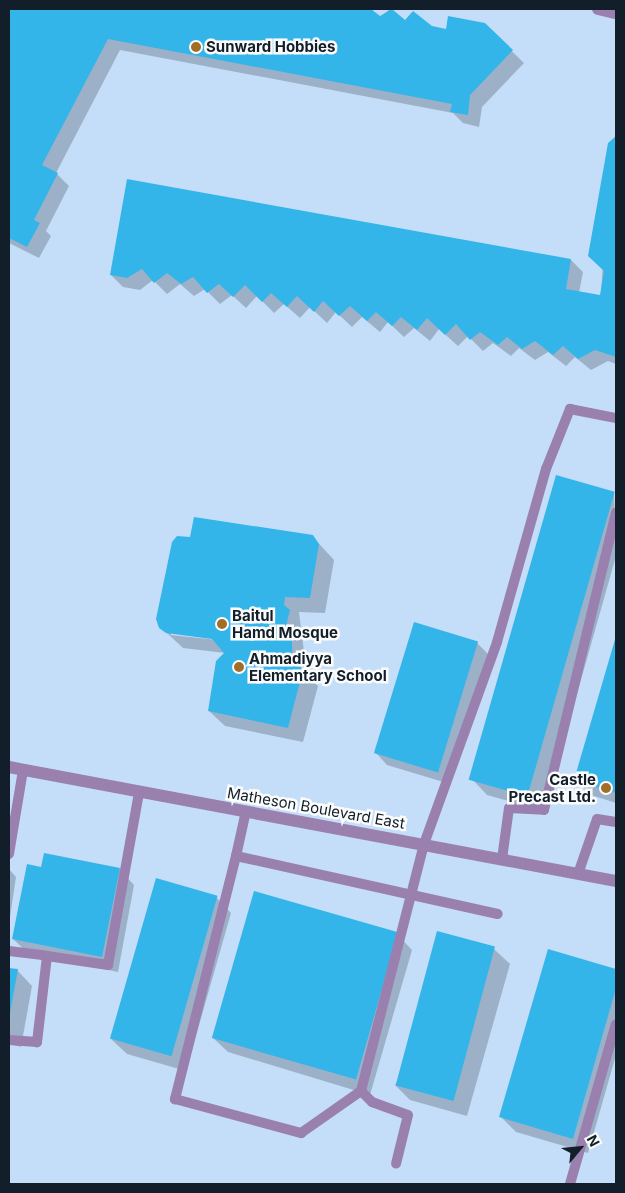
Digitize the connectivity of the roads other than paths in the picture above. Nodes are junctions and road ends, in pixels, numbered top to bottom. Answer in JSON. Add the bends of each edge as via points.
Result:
{"nodes":[{"id":1,"x":598,"y":9,"type":"edge"},
{"id":2,"x":616,"y":13,"type":"edge"},
{"id":3,"x":616,"y":418,"type":"edge"},
{"id":4,"x":616,"y":513,"type":"edge"},
{"id":5,"x":9,"y":767,"type":"edge"},
{"id":6,"x":23,"y":770,"type":"junction"},
{"id":7,"x":139,"y":792,"type":"junction"},
{"id":8,"x":246,"y":811,"type":"junction"},
{"id":9,"x":616,"y":822,"type":"edge"},
{"id":10,"x":424,"y":844,"type":"junction"},
{"id":11,"x":9,"y":854,"type":"edge"},
{"id":12,"x":236,"y":856,"type":"junction"},
{"id":13,"x":502,"y":859,"type":"junction"},
{"id":14,"x":578,"y":874,"type":"junction"},
{"id":15,"x":616,"y":881,"type":"edge"},
{"id":16,"x":412,"y":894,"type":"junction"},
{"id":17,"x":498,"y":914,"type":"dead end"},
{"id":18,"x":9,"y":951,"type":"edge"},
{"id":19,"x":47,"y":956,"type":"junction"},
{"id":20,"x":616,"y":1024,"type":"edge"},
{"id":21,"x":9,"y":1040,"type":"edge"},
{"id":22,"x":361,"y":1091,"type":"junction"},
{"id":23,"x":396,"y":1164,"type":"dead end"},
{"id":24,"x":570,"y":1184,"type":"edge"}],
"edges":[{"from":1,"to":2,"type":"street"},
{"from":3,"to":10,"type":"lane","via":[[570,408],[546,469],[497,642]]},
{"from":4,"to":13,"type":"lane","via":[[544,810],[509,808]]},
{"from":5,"to":6,"type":"street","name":"Matheson Boulevard East"},
{"from":6,"to":7,"type":"street","name":"Matheson Boulevard East"},
{"from":6,"to":11,"type":"lane"},
{"from":7,"to":8,"type":"street","name":"Matheson Boulevard East"},
{"from":7,"to":19,"type":"lane","via":[[108,965]]},
{"from":8,"to":10,"type":"street","name":"Matheson Boulevard East"},
{"from":8,"to":12,"type":"lane"},
{"from":9,"to":14,"type":"lane","via":[[598,819]]},
{"from":10,"to":13,"type":"street","name":"Matheson Boulevard East"},
{"from":10,"to":16,"type":"lane"},
{"from":12,"to":16,"type":"lane"},
{"from":12,"to":22,"type":"lane","via":[[175,1098],[301,1133]]},
{"from":13,"to":14,"type":"street","name":"Matheson Boulevard East"},
{"from":14,"to":15,"type":"street","name":"Matheson Boulevard East"},
{"from":16,"to":17,"type":"lane"},
{"from":16,"to":22,"type":"lane"},
{"from":18,"to":19,"type":"lane"},
{"from":19,"to":21,"type":"lane","via":[[37,1042]]},
{"from":20,"to":24,"type":"lane"},
{"from":22,"to":23,"type":"lane","via":[[372,1102],[408,1115]]}]}
